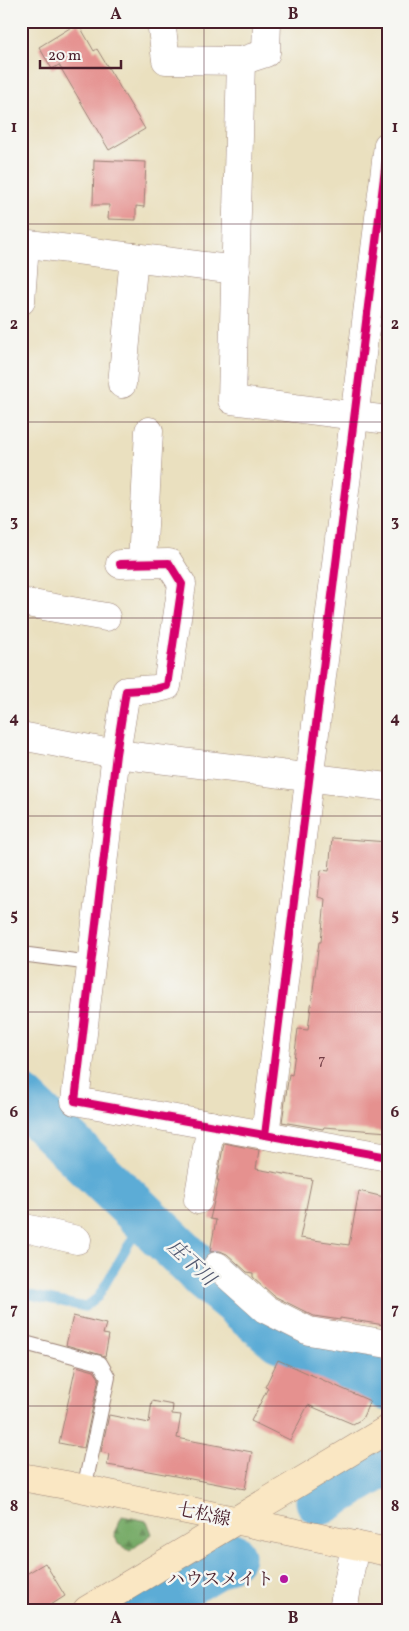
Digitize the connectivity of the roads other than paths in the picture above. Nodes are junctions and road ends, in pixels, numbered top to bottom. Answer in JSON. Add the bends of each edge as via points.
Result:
{"nodes":[{"id":1,"x":161,"y":21,"type":"edge"},
{"id":2,"x":267,"y":21,"type":"edge"},
{"id":3,"x":241,"y":61,"type":"junction"},
{"id":4,"x":388,"y":145,"type":"edge"},
{"id":5,"x":23,"y":243,"type":"edge"},
{"id":6,"x":134,"y":257,"type":"junction"},
{"id":7,"x":236,"y":270,"type":"junction"},
{"id":8,"x":21,"y":301,"type":"edge"},
{"id":9,"x":122,"y":384,"type":"dead end"},
{"id":10,"x":353,"y":417,"type":"junction"},
{"id":11,"x":388,"y":420,"type":"edge"},
{"id":12,"x":150,"y":431,"type":"dead end"},
{"id":13,"x":21,"y":602,"type":"edge"},
{"id":14,"x":106,"y":617,"type":"dead end"},
{"id":15,"x":21,"y":736,"type":"edge"},
{"id":16,"x":116,"y":754,"type":"junction"},
{"id":17,"x":308,"y":778,"type":"junction"},
{"id":18,"x":388,"y":787,"type":"edge"},
{"id":19,"x":21,"y":954,"type":"edge"},
{"id":20,"x":91,"y":963,"type":"junction"},
{"id":21,"x":211,"y":1125,"type":"junction"},
{"id":22,"x":265,"y":1135,"type":"junction"},
{"id":23,"x":388,"y":1156,"type":"edge"},
{"id":24,"x":198,"y":1200,"type":"dead end"},
{"id":25,"x":21,"y":1227,"type":"edge"},
{"id":26,"x":76,"y":1240,"type":"dead end"},
{"id":27,"x":217,"y":1266,"type":"dead end"},
{"id":28,"x":21,"y":1342,"type":"edge"},
{"id":29,"x":388,"y":1344,"type":"edge"},
{"id":30,"x":388,"y":1430,"type":"edge"},
{"id":31,"x":21,"y":1477,"type":"edge"},
{"id":32,"x":84,"y":1489,"type":"junction"},
{"id":33,"x":234,"y":1521,"type":"junction"},
{"id":34,"x":355,"y":1545,"type":"junction"},
{"id":35,"x":388,"y":1552,"type":"edge"},
{"id":36,"x":87,"y":1610,"type":"edge"},
{"id":37,"x":343,"y":1610,"type":"edge"}],
"edges":[{"from":1,"to":3,"type":"street","via":[[166,60]]},
{"from":2,"to":3,"type":"street","via":[[266,53]]},
{"from":3,"to":7,"type":"street"},
{"from":4,"to":10,"type":"street"},
{"from":5,"to":6,"type":"street"},
{"from":5,"to":8,"type":"street"},
{"from":6,"to":7,"type":"street"},
{"from":6,"to":9,"type":"street"},
{"from":7,"to":10,"type":"street","via":[[232,400]]},
{"from":10,"to":11,"type":"street"},
{"from":10,"to":17,"type":"street"},
{"from":12,"to":16,"type":"street","via":[[131,564],[169,563],[182,584],[167,686],[126,691]]},
{"from":13,"to":14,"type":"street"},
{"from":15,"to":16,"type":"street"},
{"from":16,"to":17,"type":"street"},
{"from":16,"to":20,"type":"street"},
{"from":17,"to":18,"type":"street"},
{"from":17,"to":22,"type":"street"},
{"from":19,"to":20,"type":"lane"},
{"from":20,"to":21,"type":"street","via":[[75,1101]]},
{"from":21,"to":22,"type":"street"},
{"from":21,"to":24,"type":"street"},
{"from":22,"to":23,"type":"street"},
{"from":25,"to":26,"type":"street"},
{"from":27,"to":29,"type":"street","via":[[265,1309],[309,1331]]},
{"from":28,"to":32,"type":"lane","via":[[100,1364],[108,1377]]},
{"from":30,"to":33,"type":"street"},
{"from":31,"to":32,"type":"street","name":"七松線"},
{"from":32,"to":33,"type":"street","name":"七松線"},
{"from":33,"to":34,"type":"street","name":"七松線"},
{"from":33,"to":36,"type":"street"},
{"from":34,"to":35,"type":"street","name":"七松線"},
{"from":34,"to":37,"type":"street"}]}
